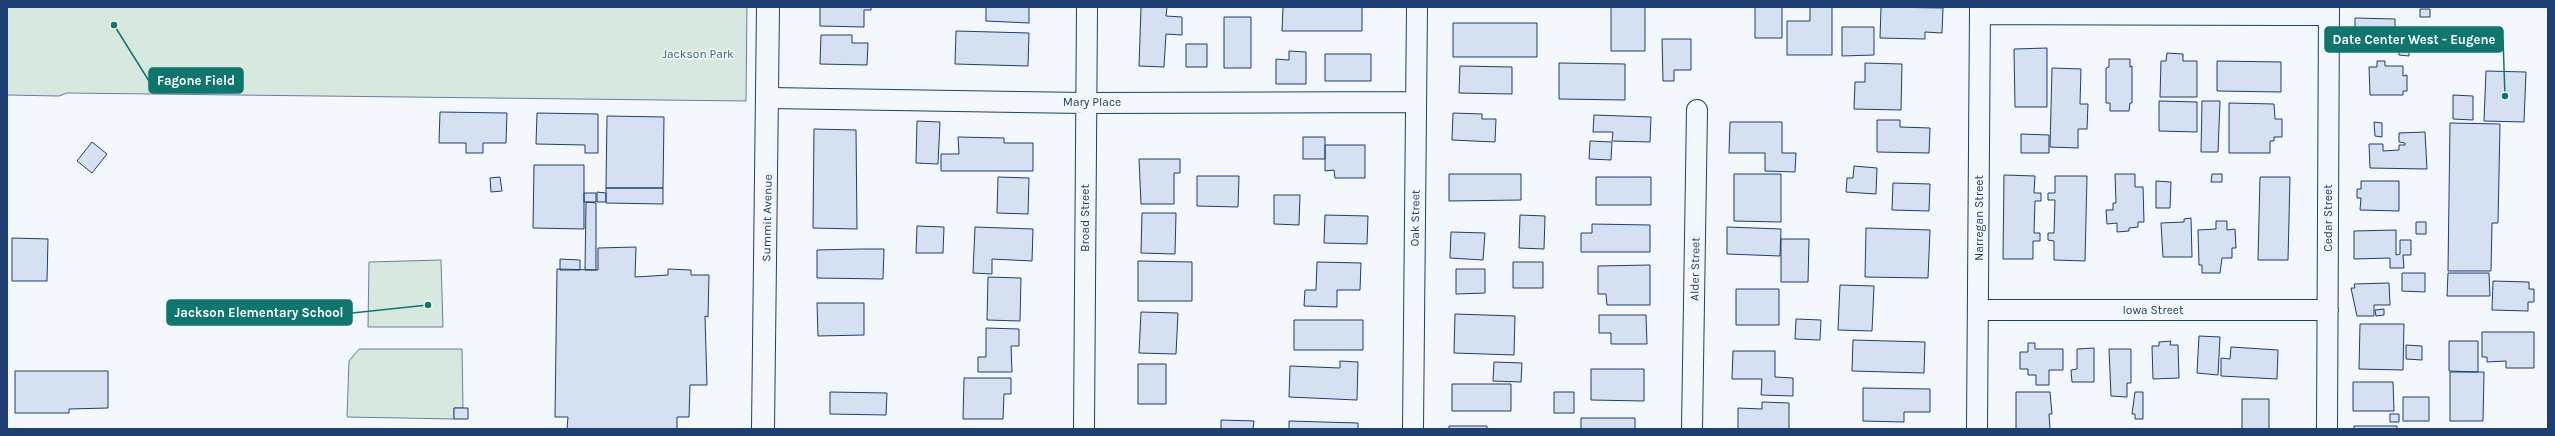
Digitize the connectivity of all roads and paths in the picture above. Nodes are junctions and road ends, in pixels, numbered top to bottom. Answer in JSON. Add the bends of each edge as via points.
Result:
{"nodes":[{"id":1,"x":768,"y":7,"type":"edge"},
{"id":2,"x":1088,"y":7,"type":"edge"},
{"id":3,"x":1417,"y":7,"type":"edge"},
{"id":4,"x":1980,"y":10,"type":"edge"},
{"id":5,"x":2329,"y":11,"type":"edge"},
{"id":6,"x":769,"y":98,"type":"junction"},
{"id":7,"x":1416,"y":102,"type":"junction"},
{"id":8,"x":1086,"y":103,"type":"junction"},
{"id":9,"x":1697,"y":110,"type":"dead end"},
{"id":10,"x":1978,"y":310,"type":"junction"},
{"id":11,"x":2328,"y":310,"type":"junction"},
{"id":12,"x":763,"y":429,"type":"edge"},
{"id":13,"x":1084,"y":429,"type":"edge"},
{"id":14,"x":1413,"y":429,"type":"edge"},
{"id":15,"x":1692,"y":429,"type":"edge"},
{"id":16,"x":1977,"y":429,"type":"edge"},
{"id":17,"x":2327,"y":429,"type":"edge"}],
"edges":[{"from":1,"to":6,"type":"street","name":"Summit Avenue"},
{"from":2,"to":8,"type":"street","name":"Broad Street"},
{"from":3,"to":7,"type":"street","name":"Oak Street"},
{"from":4,"to":5,"type":"street"},
{"from":4,"to":10,"type":"street","name":"Narregan Street"},
{"from":5,"to":11,"type":"street","name":"Cedar Street"},
{"from":6,"to":8,"type":"street","name":"Mary Place"},
{"from":6,"to":12,"type":"street","name":"Summit Avenue"},
{"from":7,"to":8,"type":"street","name":"Mary Place"},
{"from":7,"to":14,"type":"street","name":"Oak Street"},
{"from":8,"to":13,"type":"street","name":"Broad Street"},
{"from":9,"to":15,"type":"street","name":"Alder Street"},
{"from":10,"to":11,"type":"street","name":"Iowa Street"},
{"from":10,"to":16,"type":"street","name":"Narregan Street"},
{"from":11,"to":17,"type":"street","name":"Cedar Street"}]}
